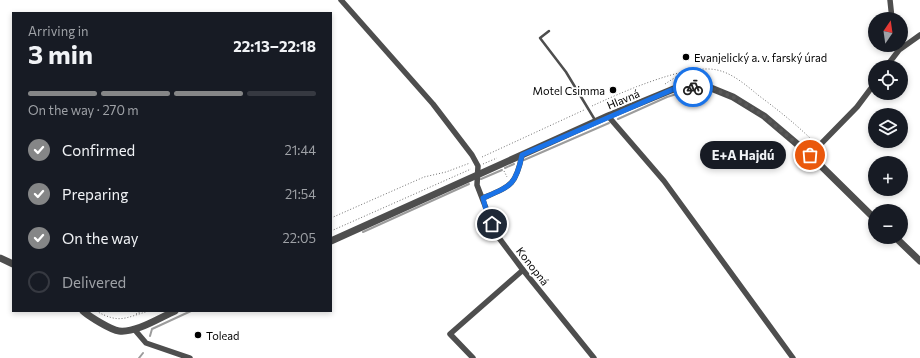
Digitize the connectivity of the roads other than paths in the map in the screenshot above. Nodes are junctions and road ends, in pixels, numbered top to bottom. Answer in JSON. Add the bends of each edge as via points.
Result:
{"nodes":[{"id":1,"x":341,"y":0,"type":"edge"},
{"id":2,"x":890,"y":0,"type":"edge"},
{"id":3,"x":891,"y":12,"type":"edge"},
{"id":4,"x":549,"y":32,"type":"dead end"},
{"id":5,"x":920,"y":35,"type":"edge"},
{"id":6,"x":908,"y":42,"type":"edge"},
{"id":7,"x":868,"y":92,"type":"edge"},
{"id":8,"x":608,"y":116,"type":"junction"},
{"id":9,"x":596,"y":122,"type":"junction"},
{"id":10,"x":522,"y":155,"type":"junction"},
{"id":11,"x":810,"y":155,"type":"junction"},
{"id":12,"x":477,"y":175,"type":"junction"},
{"id":13,"x":483,"y":198,"type":"junction"},
{"id":14,"x":868,"y":211,"type":"edge"},
{"id":15,"x":332,"y":241,"type":"edge"},
{"id":16,"x":902,"y":244,"type":"edge"},
{"id":17,"x":0,"y":258,"type":"edge"},
{"id":18,"x":920,"y":261,"type":"edge"},
{"id":19,"x":12,"y":264,"type":"edge"},
{"id":20,"x":523,"y":270,"type":"junction"},
{"id":21,"x":84,"y":312,"type":"edge"},
{"id":22,"x":173,"y":312,"type":"edge"},
{"id":23,"x":134,"y":329,"type":"junction"},
{"id":24,"x":190,"y":358,"type":"edge"},
{"id":25,"x":473,"y":358,"type":"edge"},
{"id":26,"x":594,"y":358,"type":"edge"},
{"id":27,"x":793,"y":358,"type":"edge"}],
"edges":[{"from":1,"to":12,"type":"street","name":"Konopná","via":[[433,104],[475,160],[478,166]]},
{"from":2,"to":3,"type":"street"},
{"from":4,"to":9,"type":"lane","via":[[540,38],[566,72]]},
{"from":5,"to":6,"type":"street"},
{"from":7,"to":11,"type":"street","via":[[857,107]]},
{"from":8,"to":9,"type":"street","name":"Hlavná"},
{"from":8,"to":11,"type":"street","name":"Hlavná","via":[[676,88],[706,86],[733,97],[764,116]]},
{"from":8,"to":27,"type":"street","via":[[664,181]]},
{"from":9,"to":10,"type":"street","name":"Hlavná"},
{"from":10,"to":12,"type":"street","name":"Hlavná"},
{"from":10,"to":13,"type":"street","via":[[520,168],[510,185]]},
{"from":11,"to":14,"type":"street","name":"Hlavná"},
{"from":12,"to":13,"type":"street","name":"Konopná","via":[[477,185]]},
{"from":12,"to":15,"type":"street","name":"Hlavná"},
{"from":13,"to":20,"type":"street","name":"Konopná","via":[[496,234]]},
{"from":16,"to":18,"type":"street"},
{"from":17,"to":19,"type":"street"},
{"from":20,"to":25,"type":"street","via":[[450,334]]},
{"from":20,"to":26,"type":"street","name":"Konopná"},
{"from":21,"to":23,"type":"street","via":[[118,331]]},
{"from":22,"to":23,"type":"street"},
{"from":23,"to":24,"type":"street","via":[[146,343]]}]}
